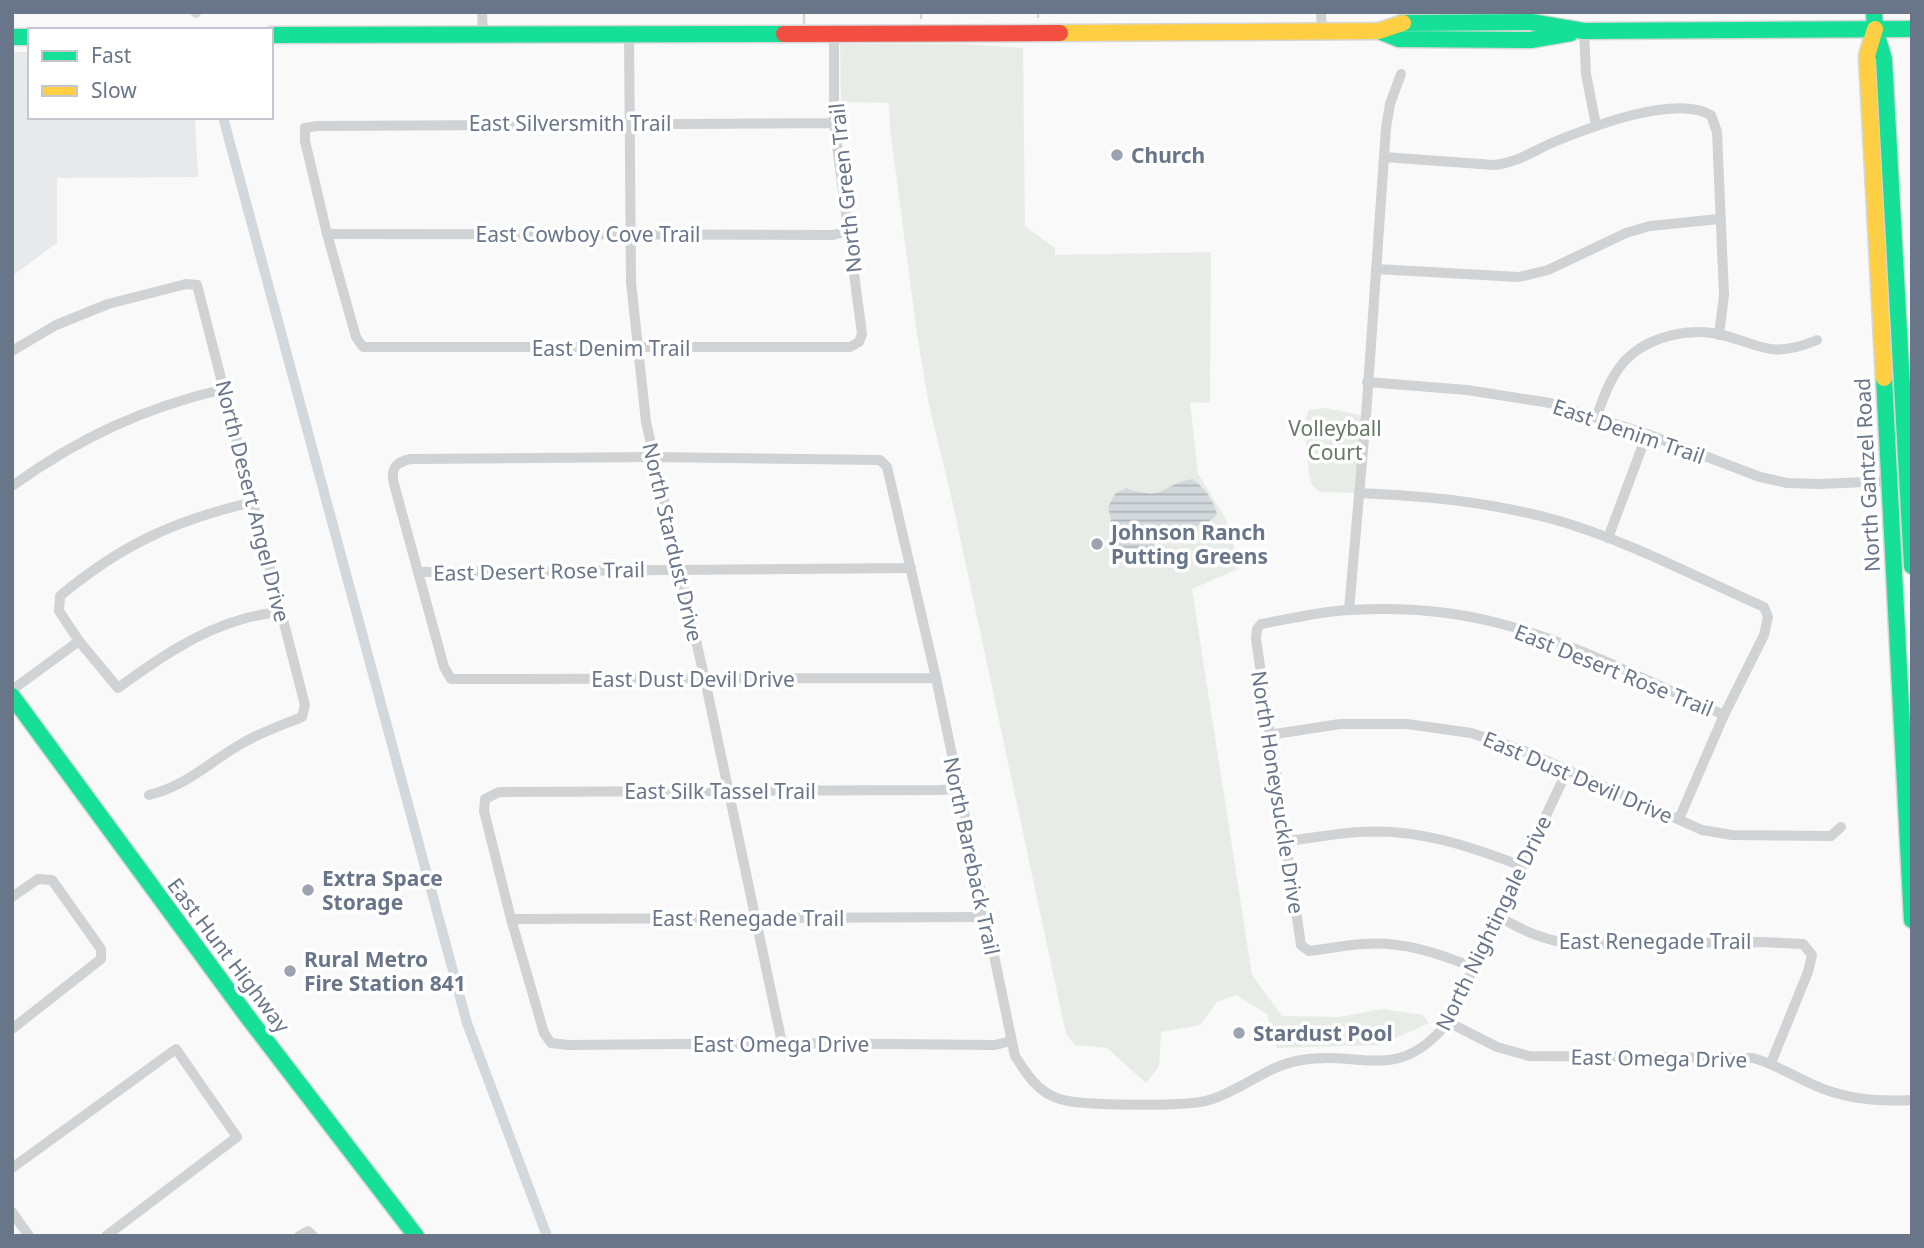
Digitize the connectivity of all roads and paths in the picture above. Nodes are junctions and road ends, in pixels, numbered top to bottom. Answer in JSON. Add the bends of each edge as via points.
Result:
{"nodes":[{"id":1,"x":482,"y":12,"type":"edge"},
{"id":2,"x":1321,"y":12,"type":"edge"},
{"id":3,"x":1874,"y":21,"type":"edge"},
{"id":4,"x":1912,"y":29,"type":"edge"},
{"id":5,"x":1584,"y":31,"type":"junction"},
{"id":6,"x":1322,"y":32,"type":"junction"},
{"id":7,"x":834,"y":33,"type":"junction"},
{"id":8,"x":629,"y":34,"type":"junction"},
{"id":9,"x":273,"y":35,"type":"edge"},
{"id":10,"x":482,"y":36,"type":"junction"},
{"id":11,"x":1401,"y":74,"type":"dead end"},
{"id":12,"x":834,"y":122,"type":"junction"},
{"id":13,"x":630,"y":123,"type":"junction"},
{"id":14,"x":1596,"y":125,"type":"junction"},
{"id":15,"x":1384,"y":157,"type":"junction"},
{"id":16,"x":1719,"y":219,"type":"junction"},
{"id":17,"x":848,"y":231,"type":"junction"},
{"id":18,"x":327,"y":234,"type":"junction"},
{"id":19,"x":630,"y":234,"type":"junction"},
{"id":20,"x":1376,"y":269,"type":"junction"},
{"id":21,"x":1719,"y":335,"type":"junction"},
{"id":22,"x":1817,"y":340,"type":"dead end"},
{"id":23,"x":859,"y":342,"type":"joint"},
{"id":24,"x":638,"y":348,"type":"junction"},
{"id":25,"x":12,"y":351,"type":"edge"},
{"id":26,"x":1367,"y":382,"type":"junction"},
{"id":27,"x":224,"y":389,"type":"junction"},
{"id":28,"x":1597,"y":416,"type":"junction"},
{"id":29,"x":1647,"y":434,"type":"junction"},
{"id":30,"x":652,"y":457,"type":"junction"},
{"id":31,"x":1909,"y":480,"type":"edge"},
{"id":32,"x":1888,"y":482,"type":"junction"},
{"id":33,"x":12,"y":486,"type":"edge"},
{"id":34,"x":1359,"y":493,"type":"junction"},
{"id":35,"x":253,"y":502,"type":"junction"},
{"id":36,"x":1608,"y":538,"type":"junction"},
{"id":37,"x":1912,"y":566,"type":"edge"},
{"id":38,"x":911,"y":568,"type":"junction"},
{"id":39,"x":678,"y":569,"type":"junction"},
{"id":40,"x":419,"y":572,"type":"junction"},
{"id":41,"x":1349,"y":610,"type":"junction"},
{"id":42,"x":281,"y":611,"type":"junction"},
{"id":43,"x":1257,"y":629,"type":"joint"},
{"id":44,"x":79,"y":641,"type":"junction"},
{"id":45,"x":936,"y":678,"type":"junction"},
{"id":46,"x":705,"y":680,"type":"junction"},
{"id":47,"x":12,"y":690,"type":"edge"},
{"id":48,"x":12,"y":696,"type":"edge"},
{"id":49,"x":1724,"y":715,"type":"junction"},
{"id":50,"x":1269,"y":735,"type":"junction"},
{"id":51,"x":1568,"y":769,"type":"junction"},
{"id":52,"x":957,"y":789,"type":"junction"},
{"id":53,"x":729,"y":791,"type":"junction"},
{"id":54,"x":149,"y":795,"type":"dead end"},
{"id":55,"x":1679,"y":819,"type":"junction"},
{"id":56,"x":1841,"y":827,"type":"dead end"},
{"id":57,"x":1285,"y":841,"type":"junction"},
{"id":58,"x":1522,"y":866,"type":"junction"},
{"id":59,"x":12,"y":897,"type":"edge"},
{"id":60,"x":1498,"y":916,"type":"junction"},
{"id":61,"x":985,"y":917,"type":"junction"},
{"id":62,"x":754,"y":918,"type":"junction"},
{"id":63,"x":511,"y":919,"type":"junction"},
{"id":64,"x":1912,"y":920,"type":"edge"},
{"id":65,"x":1475,"y":968,"type":"junction"},
{"id":66,"x":1448,"y":1023,"type":"junction"},
{"id":67,"x":12,"y":1029,"type":"edge"},
{"id":68,"x":1011,"y":1041,"type":"junction"},
{"id":69,"x":782,"y":1043,"type":"junction"},
{"id":70,"x":1771,"y":1063,"type":"junction"},
{"id":71,"x":1912,"y":1100,"type":"edge"},
{"id":72,"x":1200,"y":1102,"type":"joint"},
{"id":73,"x":12,"y":1168,"type":"edge"},
{"id":74,"x":12,"y":1212,"type":"edge"},
{"id":75,"x":29,"y":1236,"type":"edge"},
{"id":76,"x":106,"y":1236,"type":"edge"},
{"id":77,"x":416,"y":1236,"type":"edge"}],
"edges":[{"from":1,"to":10,"type":"street"},
{"from":2,"to":6,"type":"street"},
{"from":3,"to":4,"type":"main road"},
{"from":3,"to":5,"type":"main road"},
{"from":3,"to":31,"type":"main road","name":"North Gantzel Road","via":[[1885,60]]},
{"from":3,"to":32,"type":"main road","name":"North Gantzel Road","via":[[1867,56]]},
{"from":5,"to":6,"type":"main road","via":[[1531,22],[1460,22]]},
{"from":5,"to":14,"type":"street"},
{"from":6,"to":7,"type":"main road"},
{"from":7,"to":8,"type":"main road"},
{"from":7,"to":12,"type":"street","name":"North Green Trail"},
{"from":8,"to":10,"type":"main road"},
{"from":8,"to":13,"type":"street","name":"North Stardust Drive"},
{"from":9,"to":10,"type":"main road"},
{"from":11,"to":15,"type":"street","via":[[1390,104]]},
{"from":12,"to":13,"type":"street","name":"East Silversmith Trail"},
{"from":12,"to":17,"type":"street","name":"North Green Trail"},
{"from":13,"to":18,"type":"street","name":"East Silversmith Trail","via":[[305,128]]},
{"from":13,"to":19,"type":"street","name":"North Stardust Drive"},
{"from":14,"to":15,"type":"street","via":[[1509,164]]},
{"from":14,"to":16,"type":"street","via":[[1665,109],[1711,115],[1717,132]]},
{"from":15,"to":20,"type":"street"},
{"from":16,"to":20,"type":"street","via":[[1650,226],[1548,270],[1519,277]]},
{"from":16,"to":21,"type":"street","via":[[1724,295]]},
{"from":17,"to":19,"type":"street","name":"East Cowboy Cove Trail"},
{"from":17,"to":23,"type":"street","name":"North Green Trail","via":[[862,334]]},
{"from":18,"to":19,"type":"street","name":"East Cowboy Cove Trail"},
{"from":18,"to":24,"type":"street","name":"East Denim Trail","via":[[356,337],[363,347]]},
{"from":19,"to":24,"type":"street","name":"North Stardust Drive"},
{"from":20,"to":26,"type":"street"},
{"from":21,"to":22,"type":"street","via":[[1772,351],[1787,351]]},
{"from":21,"to":28,"type":"street","via":[[1679,334],[1631,355],[1612,379]]},
{"from":23,"to":24,"type":"street","name":"East Denim Trail","via":[[850,347]]},
{"from":24,"to":30,"type":"street","name":"North Stardust Drive"},
{"from":25,"to":27,"type":"street","name":"North Desert Angel Drive","via":[[56,325],[108,304],[197,285]]},
{"from":26,"to":28,"type":"street","name":"East Denim Trail","via":[[1508,396]]},
{"from":26,"to":34,"type":"street"},
{"from":27,"to":33,"type":"street","via":[[138,414],[91,435]]},
{"from":27,"to":35,"type":"street","name":"North Desert Angel Drive"},
{"from":28,"to":29,"type":"street","name":"East Denim Trail"},
{"from":29,"to":32,"type":"street","name":"East Denim Trail","via":[[1774,480]]},
{"from":29,"to":36,"type":"street"},
{"from":30,"to":38,"type":"street","name":"North Bareback Trail","via":[[880,460],[887,467]]},
{"from":30,"to":39,"type":"street","name":"North Stardust Drive"},
{"from":30,"to":40,"type":"street","via":[[399,462],[392,474]]},
{"from":31,"to":32,"type":"street","name":"East Denim Trail"},
{"from":31,"to":37,"type":"main road","name":"North Gantzel Road"},
{"from":32,"to":64,"type":"main road","name":"North Gantzel Road"},
{"from":34,"to":36,"type":"street","via":[[1477,502],[1558,520]]},
{"from":34,"to":41,"type":"street"},
{"from":35,"to":42,"type":"street","name":"North Desert Angel Drive"},
{"from":35,"to":44,"type":"street","via":[[157,531],[114,555],[60,596],[59,611]]},
{"from":36,"to":49,"type":"street","via":[[1763,607],[1768,617],[1764,635]]},
{"from":38,"to":39,"type":"street","name":"East Desert Rose Trail"},
{"from":38,"to":45,"type":"street","name":"North Bareback Trail"},
{"from":39,"to":40,"type":"street","name":"East Desert Rose Trail"},
{"from":39,"to":46,"type":"street","name":"North Stardust Drive"},
{"from":40,"to":46,"type":"street","name":"East Dust Devil Drive","via":[[451,679]]},
{"from":41,"to":43,"type":"street","name":"East Desert Rose Trail","via":[[1261,624]]},
{"from":41,"to":49,"type":"street","name":"East Desert Rose Trail","via":[[1450,614],[1497,623],[1546,638]]},
{"from":42,"to":44,"type":"street","via":[[242,619],[198,638],[118,688]]},
{"from":42,"to":54,"type":"street","name":"North Desert Angel Drive","via":[[305,705],[302,718],[243,742],[187,782]]},
{"from":43,"to":50,"type":"street","name":"North Honeysuckle Drive"},
{"from":44,"to":47,"type":"street"},
{"from":45,"to":46,"type":"street","name":"East Dust Devil Drive"},
{"from":45,"to":52,"type":"street","name":"North Bareback Trail"},
{"from":46,"to":53,"type":"street","name":"North Stardust Drive"},
{"from":48,"to":77,"type":"main road","name":"East Hunt Highway","via":[[247,1016]]},
{"from":49,"to":55,"type":"street"},
{"from":50,"to":51,"type":"street","name":"East Dust Devil Drive","via":[[1340,724],[1441,727],[1496,739]]},
{"from":50,"to":57,"type":"street","name":"North Honeysuckle Drive"},
{"from":51,"to":55,"type":"street","name":"East Dust Devil Drive"},
{"from":51,"to":58,"type":"street","name":"North Nightingale Drive"},
{"from":52,"to":53,"type":"street","name":"East Silk Tassel Trail"},
{"from":52,"to":61,"type":"street","name":"North Bareback Trail"},
{"from":53,"to":62,"type":"street","name":"North Stardust Drive"},
{"from":53,"to":63,"type":"street","name":"East Silk Tassel Trail","via":[[499,792],[485,799],[484,811]]},
{"from":55,"to":56,"type":"street","name":"East Dust Devil Drive","via":[[1702,830],[1732,835],[1831,836]]},
{"from":57,"to":58,"type":"street","via":[[1391,832],[1451,840]]},
{"from":57,"to":65,"type":"street","name":"North Honeysuckle Drive","via":[[1301,945],[1309,951],[1392,944],[1433,951]]},
{"from":58,"to":60,"type":"street","name":"North Nightingale Drive"},
{"from":59,"to":67,"type":"street","via":[[38,879],[52,880],[101,949],[101,960]]},
{"from":60,"to":65,"type":"street","name":"North Nightingale Drive"},
{"from":60,"to":70,"type":"street","name":"East Renegade Trail","via":[[1545,940],[1573,944],[1803,944],[1812,955],[1808,972]]},
{"from":61,"to":62,"type":"street","name":"East Renegade Trail"},
{"from":61,"to":68,"type":"street","name":"North Bareback Trail"},
{"from":62,"to":63,"type":"street","name":"East Renegade Trail"},
{"from":62,"to":69,"type":"street","name":"North Stardust Drive"},
{"from":63,"to":69,"type":"street","name":"East Omega Drive","via":[[544,1033],[551,1043]]},
{"from":65,"to":66,"type":"street","name":"North Nightingale Drive"},
{"from":66,"to":70,"type":"street","name":"East Omega Drive","via":[[1497,1047],[1529,1056],[1735,1056]]},
{"from":66,"to":72,"type":"street","name":"North Nightingale Drive","via":[[1434,1041],[1408,1057],[1280,1064],[1229,1093]]},
{"from":68,"to":69,"type":"street","name":"East Omega Drive","via":[[995,1045]]},
{"from":68,"to":72,"type":"street","name":"North Bareback Trail","via":[[1029,1077],[1060,1099],[1125,1104]]},
{"from":70,"to":71,"type":"street","name":"East Omega Drive","via":[[1843,1096]]},
{"from":73,"to":76,"type":"street","via":[[176,1049],[237,1137]]},
{"from":74,"to":75,"type":"street"}]}
